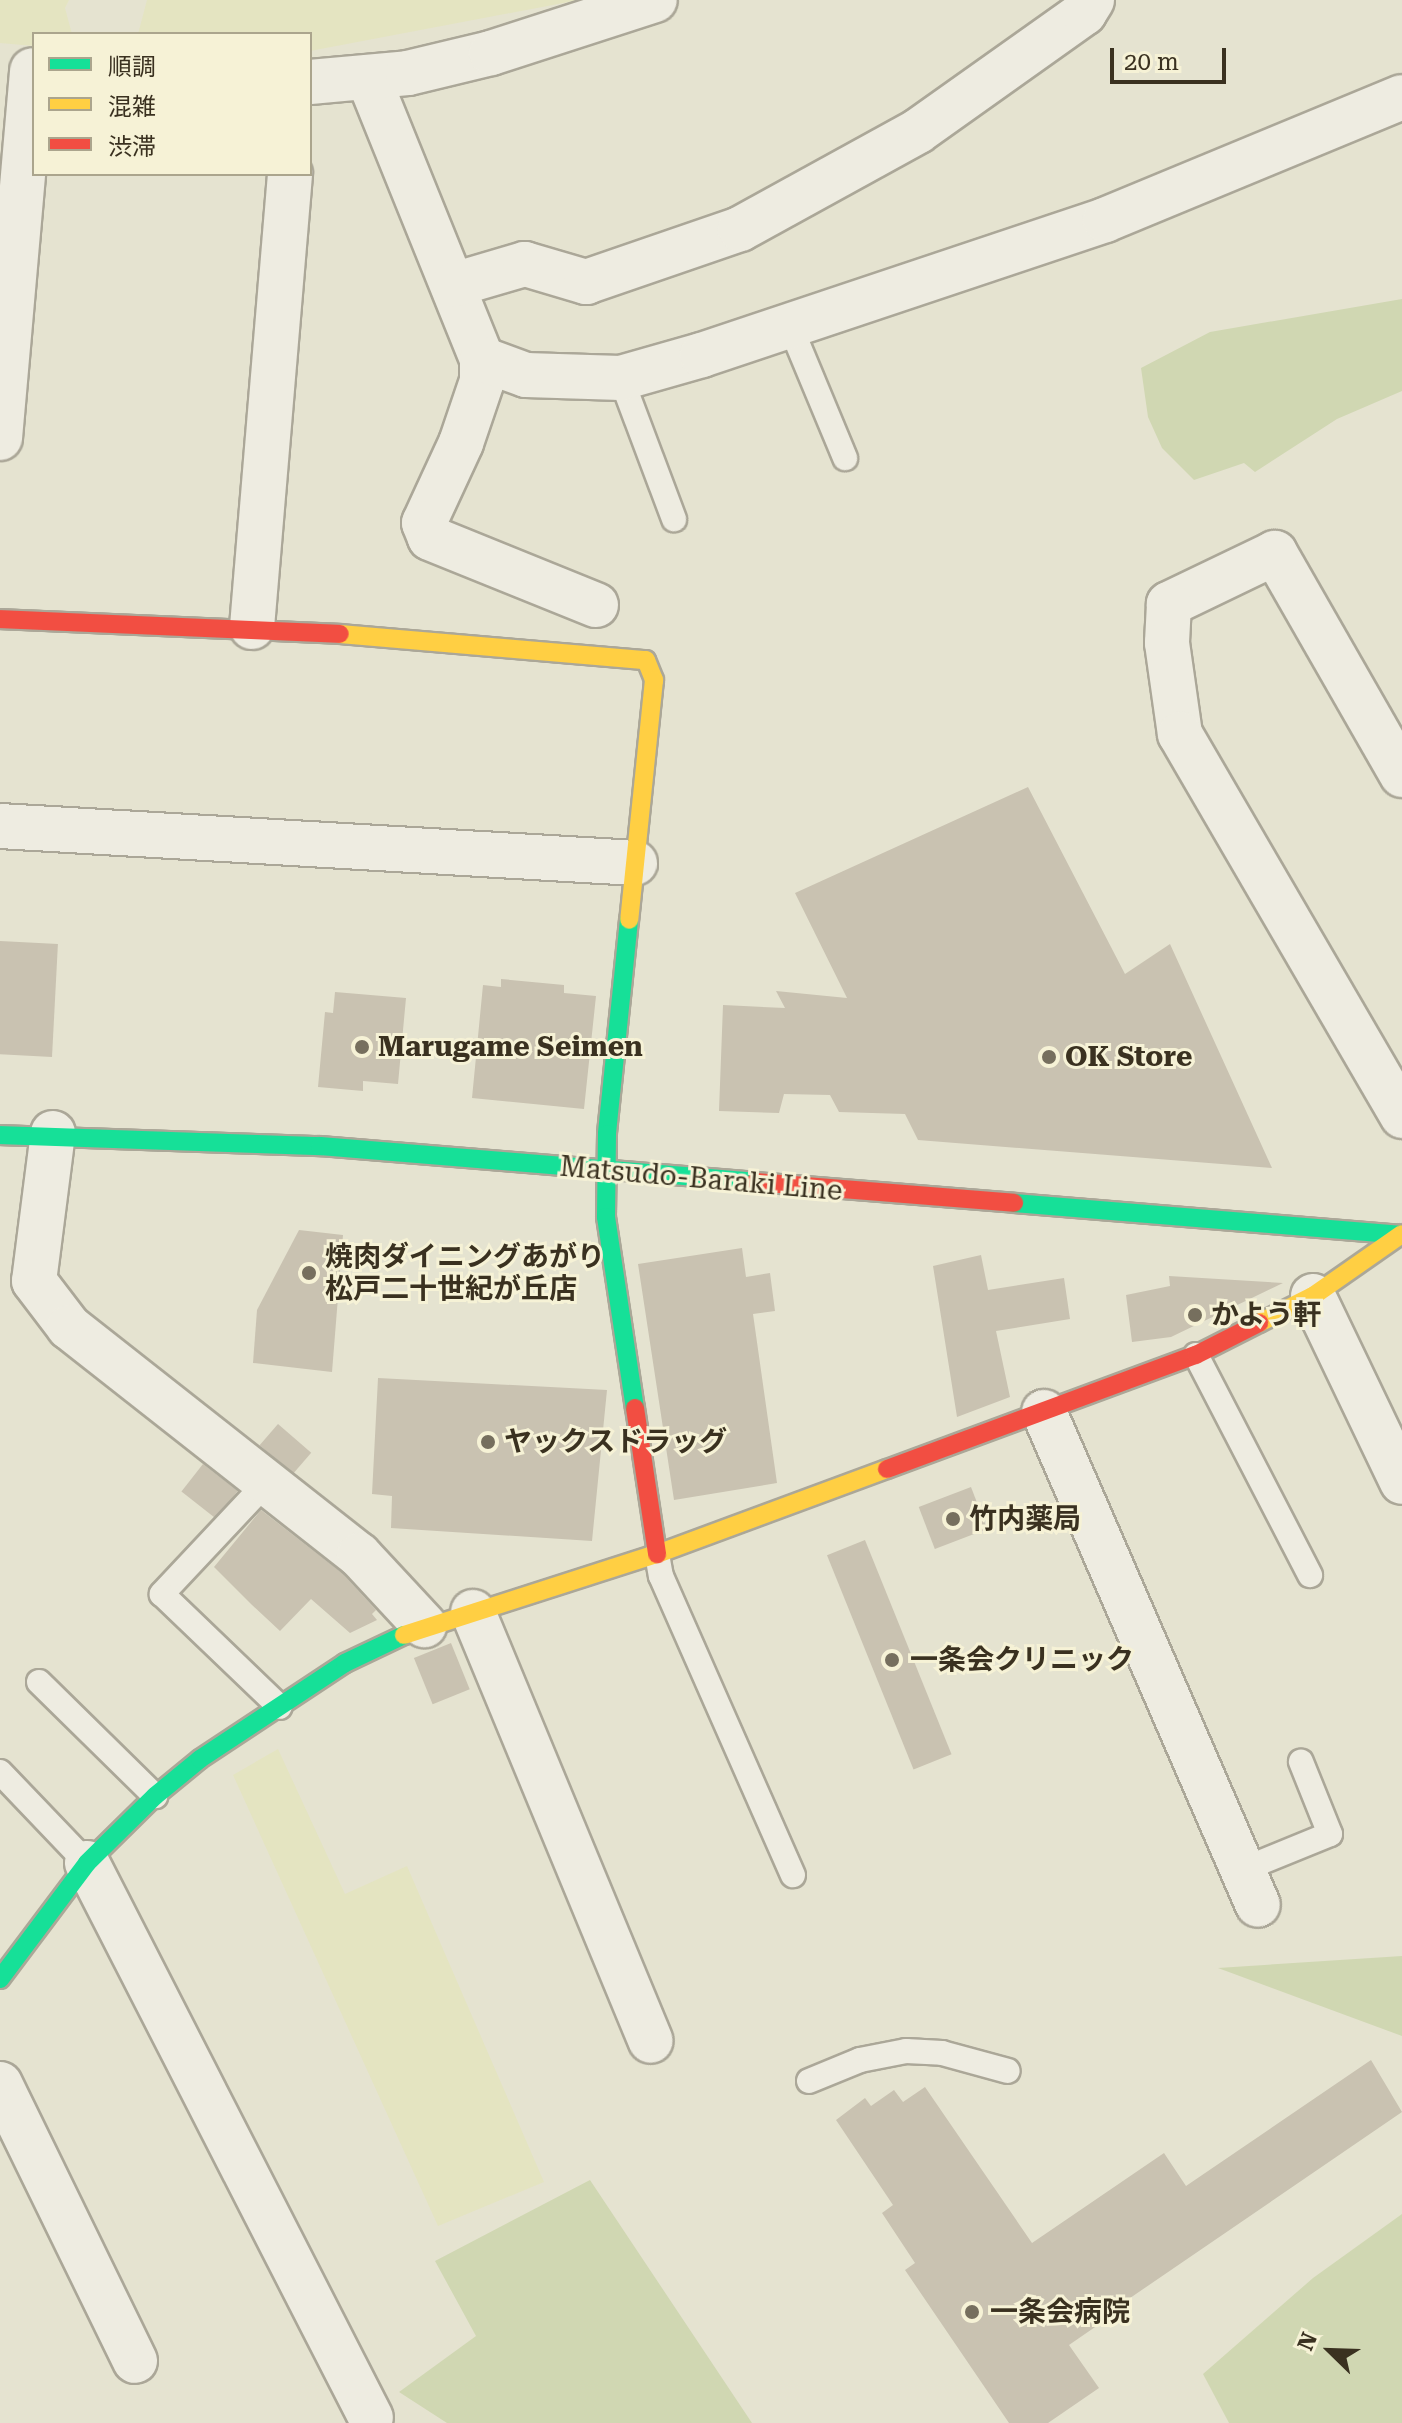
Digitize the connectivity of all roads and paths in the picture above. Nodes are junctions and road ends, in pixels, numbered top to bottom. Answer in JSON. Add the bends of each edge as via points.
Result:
{"nodes":[{"id":1,"x":655,"y":0,"type":"edge"},
{"id":2,"x":1092,"y":0,"type":"edge"},
{"id":3,"x":22,"y":69,"type":"edge"},
{"id":4,"x":368,"y":77,"type":"junction"},
{"id":5,"x":312,"y":82,"type":"edge"},
{"id":6,"x":1402,"y":97,"type":"edge"},
{"id":7,"x":290,"y":176,"type":"edge"},
{"id":8,"x":453,"y":285,"type":"junction"},
{"id":9,"x":791,"y":328,"type":"junction"},
{"id":10,"x":482,"y":359,"type":"junction"},
{"id":11,"x":621,"y":378,"type":"junction"},
{"id":12,"x":0,"y":438,"type":"edge"},
{"id":13,"x":845,"y":458,"type":"dead end"},
{"id":14,"x":674,"y":519,"type":"dead end"},
{"id":15,"x":596,"y":605,"type":"dead end"},
{"id":16,"x":0,"y":619,"type":"edge"},
{"id":17,"x":252,"y":627,"type":"junction"},
{"id":18,"x":1402,"y":775,"type":"edge"},
{"id":19,"x":0,"y":826,"type":"edge"},
{"id":20,"x":635,"y":863,"type":"junction"},
{"id":21,"x":1402,"y":1116,"type":"edge"},
{"id":22,"x":53,"y":1133,"type":"junction"},
{"id":23,"x":0,"y":1135,"type":"edge"},
{"id":24,"x":607,"y":1170,"type":"junction"},
{"id":25,"x":1401,"y":1234,"type":"edge"},
{"id":26,"x":1313,"y":1296,"type":"junction"},
{"id":27,"x":1196,"y":1355,"type":"junction"},
{"id":28,"x":1044,"y":1412,"type":"junction"},
{"id":29,"x":267,"y":1482,"type":"junction"},
{"id":30,"x":1402,"y":1482,"type":"edge"},
{"id":31,"x":657,"y":1554,"type":"junction"},
{"id":32,"x":1310,"y":1575,"type":"dead end"},
{"id":33,"x":473,"y":1612,"type":"junction"},
{"id":34,"x":424,"y":1625,"type":"junction"},
{"id":35,"x":39,"y":1682,"type":"dead end"},
{"id":36,"x":280,"y":1707,"type":"junction"},
{"id":37,"x":1301,"y":1762,"type":"dead end"},
{"id":38,"x":0,"y":1772,"type":"edge"},
{"id":39,"x":155,"y":1796,"type":"junction"},
{"id":40,"x":87,"y":1863,"type":"junction"},
{"id":41,"x":793,"y":1875,"type":"dead end"},
{"id":42,"x":1250,"y":1887,"type":"joint"},
{"id":43,"x":1,"y":1975,"type":"edge"},
{"id":44,"x":651,"y":2041,"type":"dead end"},
{"id":45,"x":1008,"y":2071,"type":"dead end"},
{"id":46,"x":809,"y":2081,"type":"dead end"},
{"id":47,"x":0,"y":2084,"type":"edge"},
{"id":48,"x":135,"y":2361,"type":"dead end"},
{"id":49,"x":371,"y":2418,"type":"dead end"}],
"edges":[{"from":1,"to":4,"type":"street","via":[[491,53]]},
{"from":2,"to":8,"type":"street","via":[[1084,13],[918,131],[740,229],[586,282],[525,264]]},
{"from":3,"to":12,"type":"street"},
{"from":4,"to":5,"type":"street"},
{"from":4,"to":8,"type":"street"},
{"from":6,"to":9,"type":"street","via":[[1105,220]]},
{"from":7,"to":17,"type":"street"},
{"from":8,"to":10,"type":"street"},
{"from":9,"to":11,"type":"street"},
{"from":9,"to":13,"type":"lane"},
{"from":10,"to":11,"type":"street","via":[[526,375]]},
{"from":10,"to":15,"type":"street","via":[[482,381],[461,443],[424,523],[430,538]]},
{"from":11,"to":14,"type":"lane"},
{"from":16,"to":17,"type":"street"},
{"from":17,"to":20,"type":"street","via":[[646,660],[654,680]]},
{"from":18,"to":21,"type":"street","via":[[1275,553],[1169,604],[1167,643],[1180,734]]},
{"from":19,"to":20,"type":"street"},
{"from":20,"to":24,"type":"street"},
{"from":22,"to":23,"type":"street","name":"Matsudo-Baraki Line"},
{"from":22,"to":24,"type":"street","name":"Matsudo-Baraki Line","via":[[320,1146]]},
{"from":22,"to":29,"type":"street","via":[[34,1281],[69,1327]]},
{"from":24,"to":25,"type":"street","name":"Matsudo-Baraki Line"},
{"from":24,"to":31,"type":"street","via":[[606,1217]]},
{"from":25,"to":26,"type":"street"},
{"from":26,"to":27,"type":"street"},
{"from":26,"to":30,"type":"street"},
{"from":27,"to":28,"type":"street"},
{"from":27,"to":32,"type":"lane"},
{"from":28,"to":31,"type":"street"},
{"from":28,"to":42,"type":"street"},
{"from":29,"to":34,"type":"street","via":[[359,1555]]},
{"from":29,"to":36,"type":"lane","via":[[162,1594]]},
{"from":31,"to":33,"type":"street"},
{"from":31,"to":41,"type":"lane","via":[[661,1576]]},
{"from":33,"to":34,"type":"street"},
{"from":33,"to":44,"type":"street"},
{"from":34,"to":36,"type":"street","via":[[345,1663]]},
{"from":35,"to":39,"type":"lane"},
{"from":36,"to":39,"type":"street","via":[[200,1759]]},
{"from":37,"to":42,"type":"lane","via":[[1330,1834]]},
{"from":38,"to":40,"type":"lane"},
{"from":39,"to":40,"type":"street"},
{"from":40,"to":43,"type":"street"},
{"from":40,"to":49,"type":"street"},
{"from":45,"to":46,"type":"lane","via":[[942,2053],[906,2051],[860,2060]]},
{"from":47,"to":48,"type":"street"}]}
